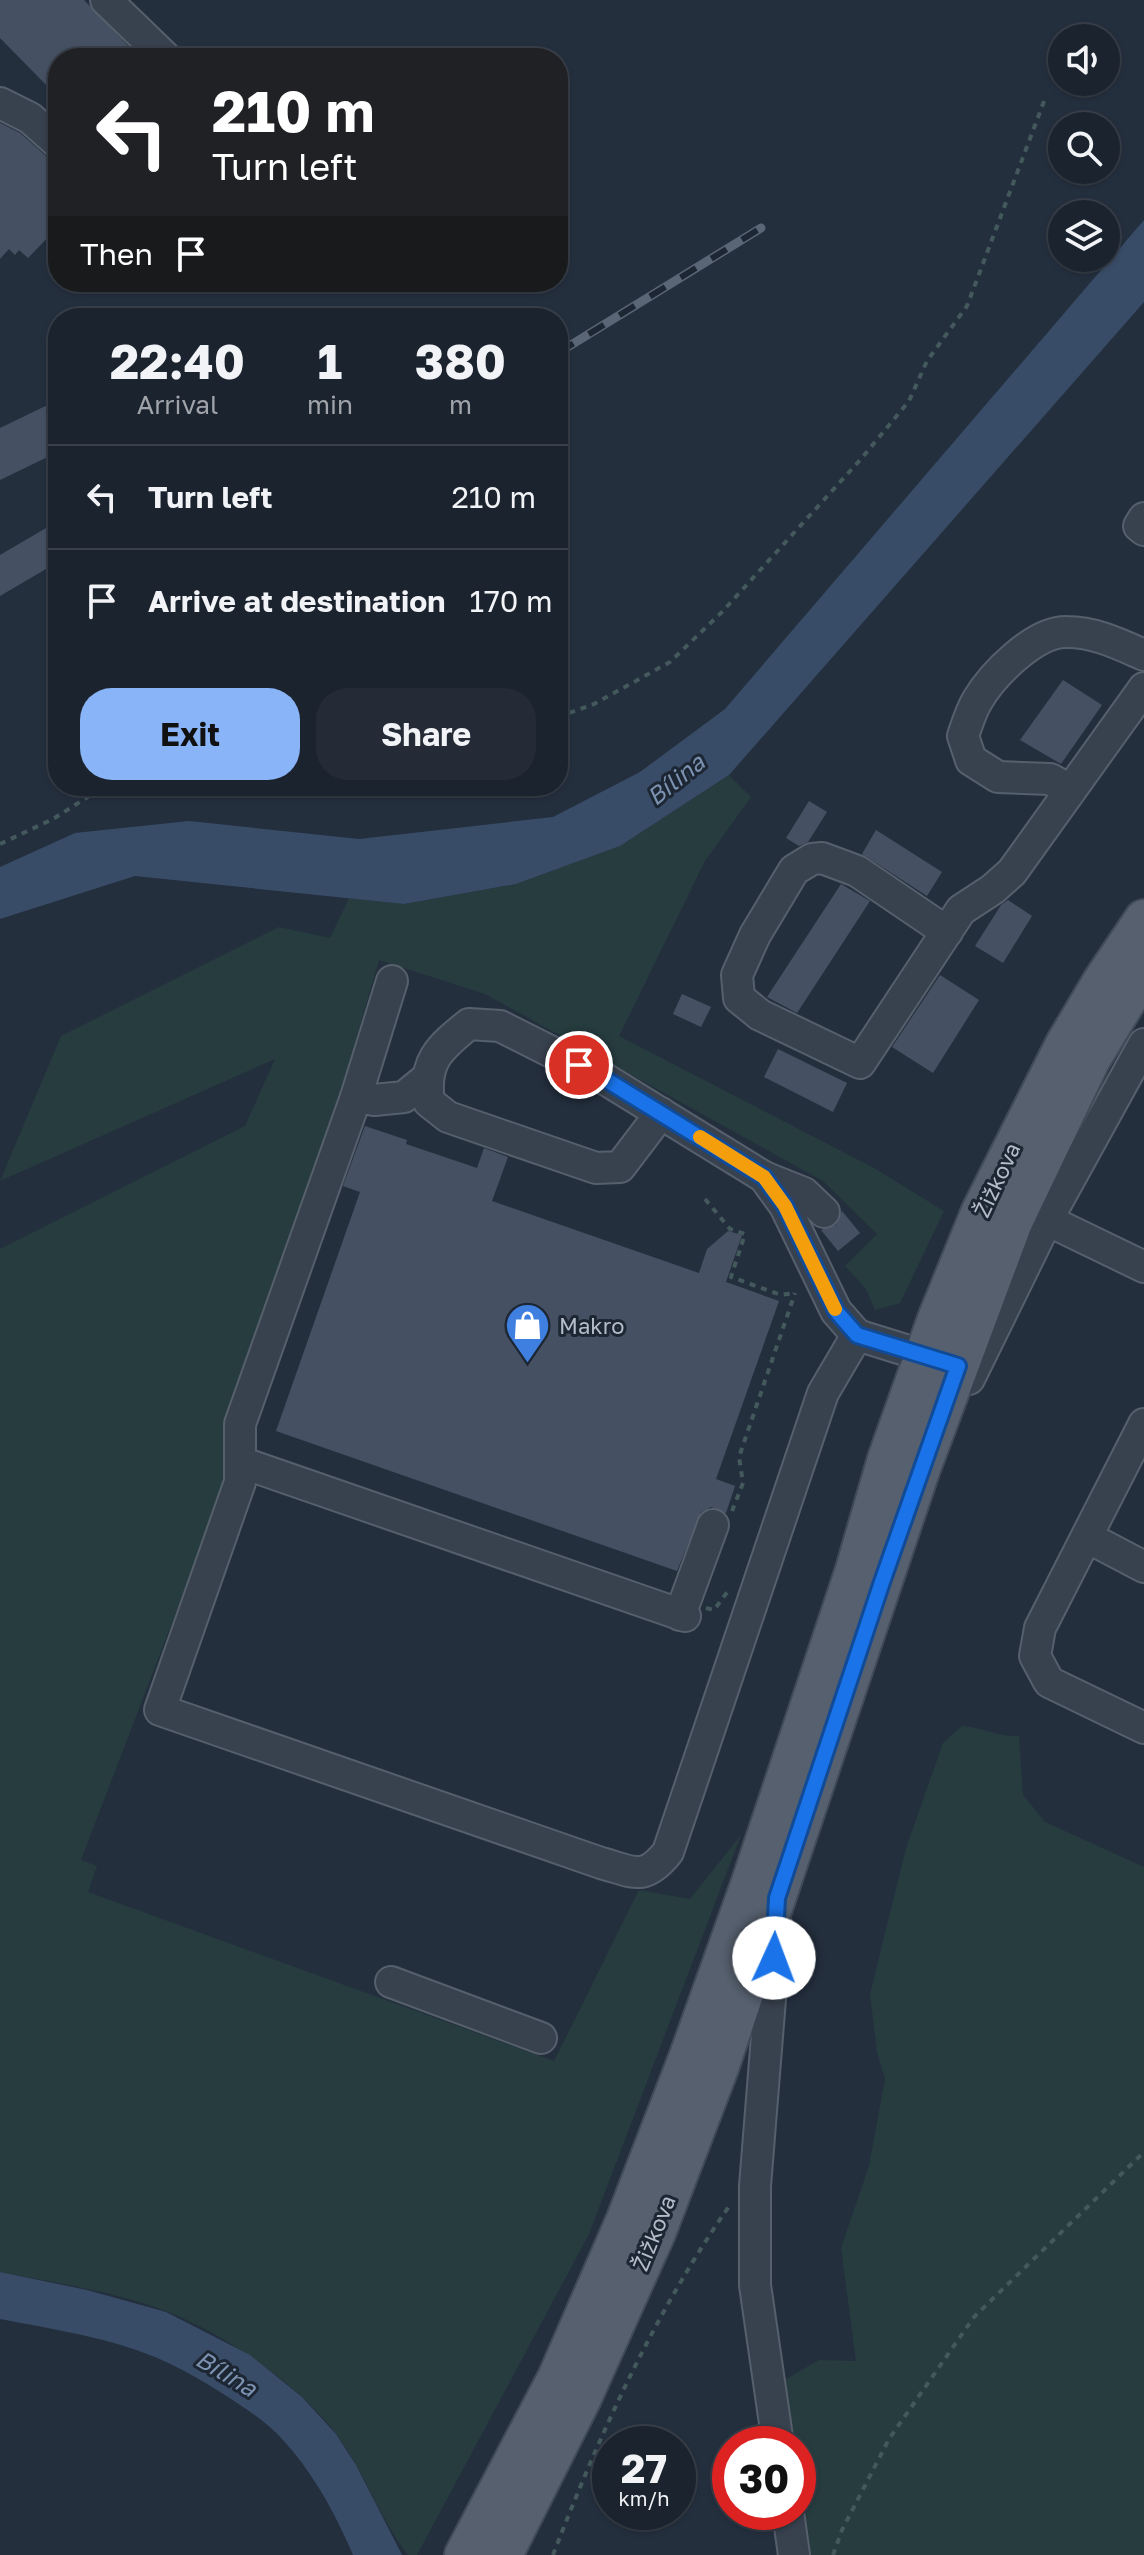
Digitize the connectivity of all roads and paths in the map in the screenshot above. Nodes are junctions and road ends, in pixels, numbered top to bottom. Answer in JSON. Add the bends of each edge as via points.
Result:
{"nodes":[{"id":1,"x":106,"y":0,"type":"edge"},
{"id":2,"x":156,"y":48,"type":"edge"},
{"id":3,"x":1046,"y":96,"type":"dead end"},
{"id":4,"x":0,"y":103,"type":"edge"},
{"id":5,"x":48,"y":134,"type":"edge"},
{"id":6,"x":1144,"y":518,"type":"edge"},
{"id":7,"x":1144,"y":530,"type":"edge"},
{"id":8,"x":1144,"y":655,"type":"edge"},
{"id":9,"x":1144,"y":688,"type":"edge"},
{"id":10,"x":568,"y":713,"type":"edge"},
{"id":11,"x":1070,"y":790,"type":"junction"},
{"id":12,"x":89,"y":796,"type":"edge"},
{"id":13,"x":0,"y":844,"type":"edge"},
{"id":14,"x":1144,"y":919,"type":"edge"},
{"id":15,"x":947,"y":932,"type":"junction"},
{"id":16,"x":1144,"y":972,"type":"edge"},
{"id":17,"x":392,"y":981,"type":"dead end"},
{"id":18,"x":1144,"y":1044,"type":"edge"},
{"id":19,"x":426,"y":1079,"type":"junction"},
{"id":20,"x":356,"y":1097,"type":"junction"},
{"id":21,"x":661,"y":1113,"type":"junction"},
{"id":22,"x":764,"y":1177,"type":"junction"},
{"id":23,"x":705,"y":1199,"type":"dead end"},
{"id":24,"x":824,"y":1212,"type":"dead end"},
{"id":25,"x":1047,"y":1220,"type":"junction"},
{"id":26,"x":1144,"y":1267,"type":"edge"},
{"id":27,"x":857,"y":1335,"type":"junction"},
{"id":28,"x":940,"y":1360,"type":"junction"},
{"id":29,"x":1144,"y":1424,"type":"edge"},
{"id":30,"x":240,"y":1462,"type":"junction"},
{"id":31,"x":904,"y":1465,"type":"junction"},
{"id":32,"x":720,"y":1524,"type":"joint"},
{"id":33,"x":1087,"y":1537,"type":"junction"},
{"id":34,"x":1144,"y":1567,"type":"edge"},
{"id":35,"x":733,"y":1585,"type":"dead end"},
{"id":36,"x":688,"y":1612,"type":"junction"},
{"id":37,"x":1144,"y":1728,"type":"edge"},
{"id":38,"x":777,"y":1898,"type":"junction"},
{"id":39,"x":391,"y":1982,"type":"dead end"},
{"id":40,"x":541,"y":2038,"type":"dead end"},
{"id":41,"x":1144,"y":2152,"type":"edge"},
{"id":42,"x":755,"y":2186,"type":"junction"},
{"id":43,"x":775,"y":2426,"type":"edge"},
{"id":44,"x":791,"y":2530,"type":"edge"},
{"id":45,"x":464,"y":2555,"type":"edge"},
{"id":46,"x":503,"y":2555,"type":"edge"},
{"id":47,"x":553,"y":2555,"type":"edge"},
{"id":48,"x":794,"y":2555,"type":"edge"},
{"id":49,"x":833,"y":2555,"type":"edge"}],
"edges":[{"from":1,"to":2,"type":"street"},
{"from":3,"to":10,"type":"path","via":[[967,306],[927,361],[909,401],[722,612],[670,662]]},
{"from":4,"to":5,"type":"street"},
{"from":6,"to":7,"type":"street","via":[[1139,526]]},
{"from":8,"to":11,"type":"street","via":[[1102,637],[1064,631],[1032,643],[977,701],[963,736],[971,760],[998,777],[1050,779]]},
{"from":9,"to":11,"type":"street"},
{"from":11,"to":15,"type":"street","via":[[1012,872],[961,910]]},
{"from":12,"to":13,"type":"path"},
{"from":14,"to":28,"type":"main road","name":"Žižkova","via":[[1032,1106],[981,1211]]},
{"from":15,"to":15,"type":"street","via":[[860,1063],[760,1015],[739,998],[737,975],[755,935],[794,870],[812,859],[857,871]]},
{"from":16,"to":28,"type":"main road","name":"Žižkova","via":[[1091,1059]]},
{"from":17,"to":20,"type":"street"},
{"from":18,"to":25,"type":"street","name":"Žižkova"},
{"from":19,"to":20,"type":"street","via":[[404,1097]]},
{"from":19,"to":21,"type":"street","via":[[441,1046],[469,1024],[500,1026]]},
{"from":19,"to":21,"type":"street","via":[[429,1102],[448,1117],[596,1168],[620,1167]]},
{"from":20,"to":30,"type":"street","via":[[240,1424]]},
{"from":21,"to":22,"type":"street"},
{"from":22,"to":24,"type":"street","via":[[804,1193]]},
{"from":22,"to":27,"type":"street","via":[[785,1206],[836,1311]]},
{"from":23,"to":32,"type":"path","via":[[730,1229],[745,1234],[731,1277],[781,1295],[797,1293],[739,1457],[743,1483]]},
{"from":25,"to":26,"type":"street"},
{"from":25,"to":31,"type":"street","name":"Žižkova","via":[[991,1338]]},
{"from":27,"to":28,"type":"street"},
{"from":27,"to":30,"type":"street","via":[[823,1393],[668,1852],[656,1867],[642,1873],[588,1859],[160,1710],[240,1482]]},
{"from":28,"to":31,"type":"main road","name":"Žižkova"},
{"from":29,"to":33,"type":"street"},
{"from":30,"to":36,"type":"street"},
{"from":31,"to":38,"type":"main road","name":"Žižkova"},
{"from":31,"to":45,"type":"main road","via":[[854,1573],[750,1885],[642,2178],[557,2378]]},
{"from":32,"to":36,"type":"street"},
{"from":33,"to":34,"type":"street"},
{"from":33,"to":37,"type":"street","via":[[1040,1628],[1035,1656],[1049,1682]]},
{"from":35,"to":36,"type":"path","via":[[714,1610]]},
{"from":38,"to":42,"type":"street","name":"Žižkova"},
{"from":38,"to":46,"type":"main road","name":"Žižkova","via":[[656,2233]]},
{"from":39,"to":40,"type":"street"},
{"from":41,"to":49,"type":"path","via":[[974,2317],[889,2439]]},
{"from":42,"to":43,"type":"street","name":"Žižkova","via":[[755,2285]]},
{"from":42,"to":47,"type":"path","via":[[733,2200],[695,2254],[625,2387]]},
{"from":44,"to":48,"type":"street"}]}
